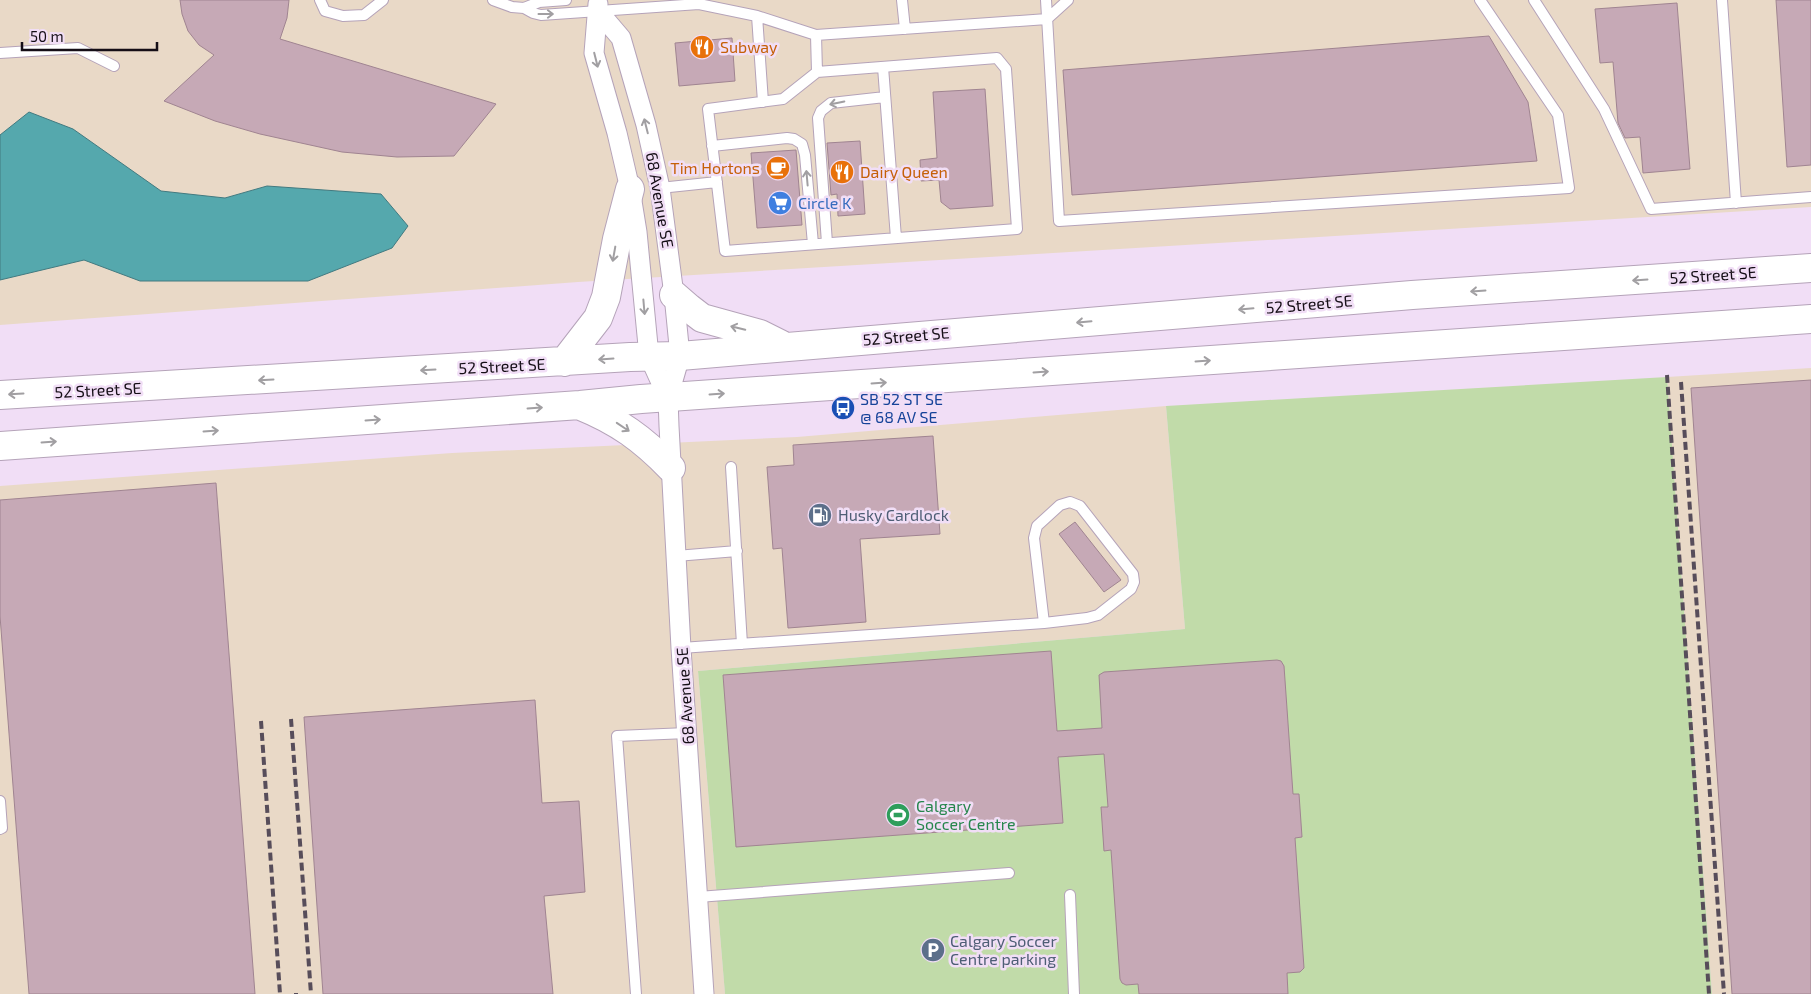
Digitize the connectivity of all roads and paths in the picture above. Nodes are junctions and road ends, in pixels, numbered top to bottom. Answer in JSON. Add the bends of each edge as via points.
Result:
{"nodes":[{"id":1,"x":320,"y":0,"type":"edge"},
{"id":2,"x":383,"y":0,"type":"edge"},
{"id":3,"x":493,"y":0,"type":"edge"},
{"id":4,"x":566,"y":0,"type":"edge"},
{"id":5,"x":902,"y":0,"type":"edge"},
{"id":6,"x":1046,"y":0,"type":"edge"},
{"id":7,"x":1068,"y":0,"type":"edge"},
{"id":8,"x":1480,"y":0,"type":"edge"},
{"id":9,"x":1534,"y":0,"type":"edge"},
{"id":10,"x":1722,"y":0,"type":"edge"},
{"id":11,"x":699,"y":2,"type":"edge"},
{"id":12,"x":598,"y":6,"type":"edge"},
{"id":13,"x":524,"y":8,"type":"junction"},
{"id":14,"x":757,"y":16,"type":"junction"},
{"id":15,"x":1047,"y":19,"type":"junction"},
{"id":16,"x":905,"y":29,"type":"junction"},
{"id":17,"x":816,"y":35,"type":"junction"},
{"id":18,"x":0,"y":53,"type":"edge"},
{"id":19,"x":114,"y":66,"type":"dead end"},
{"id":20,"x":883,"y":67,"type":"junction"},
{"id":21,"x":817,"y":72,"type":"junction"},
{"id":22,"x":885,"y":98,"type":"junction"},
{"id":23,"x":763,"y":102,"type":"junction"},
{"id":24,"x":712,"y":146,"type":"junction"},
{"id":25,"x":717,"y":182,"type":"junction"},
{"id":26,"x":660,"y":188,"type":"junction"},
{"id":27,"x":630,"y":189,"type":"junction"},
{"id":28,"x":1811,"y":197,"type":"edge"},
{"id":29,"x":1736,"y":203,"type":"junction"},
{"id":30,"x":896,"y":238,"type":"junction"},
{"id":31,"x":827,"y":243,"type":"junction"},
{"id":32,"x":813,"y":244,"type":"junction"},
{"id":33,"x":1811,"y":268,"type":"edge"},
{"id":34,"x":674,"y":295,"type":"junction"},
{"id":35,"x":1811,"y":319,"type":"edge"},
{"id":36,"x":783,"y":346,"type":"junction"},
{"id":37,"x":649,"y":356,"type":"junction"},
{"id":38,"x":680,"y":356,"type":"junction"},
{"id":39,"x":564,"y":362,"type":"junction"},
{"id":40,"x":0,"y":395,"type":"edge"},
{"id":41,"x":668,"y":398,"type":"junction"},
{"id":42,"x":580,"y":405,"type":"junction"},
{"id":43,"x":0,"y":446,"type":"edge"},
{"id":44,"x":731,"y":467,"type":"dead end"},
{"id":45,"x":671,"y":468,"type":"junction"},
{"id":46,"x":737,"y":551,"type":"junction"},
{"id":47,"x":676,"y":556,"type":"junction"},
{"id":48,"x":1044,"y":623,"type":"junction"},
{"id":49,"x":742,"y":644,"type":"junction"},
{"id":50,"x":681,"y":648,"type":"junction"},
{"id":51,"x":687,"y":733,"type":"junction"},
{"id":52,"x":0,"y":801,"type":"edge"},
{"id":53,"x":0,"y":829,"type":"edge"},
{"id":54,"x":1009,"y":873,"type":"dead end"},
{"id":55,"x":1070,"y":895,"type":"dead end"},
{"id":56,"x":698,"y":897,"type":"junction"},
{"id":57,"x":636,"y":994,"type":"edge"},
{"id":58,"x":704,"y":994,"type":"edge"},
{"id":59,"x":1074,"y":994,"type":"edge"}],
"edges":[{"from":1,"to":2,"type":"lane","via":[[325,11],[343,16],[364,15]]},
{"from":3,"to":13,"type":"lane"},
{"from":4,"to":13,"type":"lane","via":[[539,2]]},
{"from":5,"to":16,"type":"lane"},
{"from":6,"to":15,"type":"lane"},
{"from":7,"to":15,"type":"lane"},
{"from":8,"to":15,"type":"lane","via":[[1558,115],[1569,188],[1059,221]]},
{"from":9,"to":29,"type":"lane","via":[[1604,108],[1651,209]]},
{"from":10,"to":29,"type":"lane"},
{"from":11,"to":12,"type":"lane"},
{"from":11,"to":14,"type":"lane"},
{"from":13,"to":12,"type":"lane","one_way":true,"via":[[541,15]]},
{"from":26,"to":12,"type":"street","name":"68 Avenue SE","one_way":true,"via":[[621,38]]},
{"from":12,"to":27,"type":"street","name":"68 Avenue SE","one_way":true,"via":[[594,53]]},
{"from":14,"to":17,"type":"lane"},
{"from":14,"to":23,"type":"lane"},
{"from":15,"to":16,"type":"lane"},
{"from":16,"to":17,"type":"lane"},
{"from":17,"to":21,"type":"lane"},
{"from":18,"to":19,"type":"lane","via":[[78,48]]},
{"from":20,"to":21,"type":"lane"},
{"from":20,"to":22,"type":"lane"},
{"from":20,"to":30,"type":"lane","via":[[997,58],[1006,69],[1017,229]]},
{"from":21,"to":23,"type":"lane","via":[[784,100]]},
{"from":22,"to":30,"type":"lane"},
{"from":22,"to":31,"type":"lane","one_way":true,"via":[[831,103],[818,118]]},
{"from":23,"to":24,"type":"lane","via":[[708,109]]},
{"from":24,"to":25,"type":"lane"},
{"from":32,"to":24,"type":"lane","one_way":true,"via":[[802,144],[787,138]]},
{"from":25,"to":26,"type":"lane"},
{"from":25,"to":32,"type":"lane","via":[[725,251]]},
{"from":26,"to":34,"type":"street","name":"68 Avenue SE"},
{"from":27,"to":37,"type":"street","name":"68 Avenue SE","one_way":true},
{"from":27,"to":39,"type":"main road","one_way":true,"via":[[606,297],[598,318]]},
{"from":28,"to":29,"type":"lane"},
{"from":30,"to":31,"type":"lane"},
{"from":31,"to":32,"type":"lane"},
{"from":33,"to":36,"type":"main road","name":"52 Street SE","one_way":true,"via":[[1412,295]]},
{"from":36,"to":34,"type":"main road","one_way":true,"via":[[760,334],[702,318]]},
{"from":34,"to":38,"type":"street","name":"68 Avenue SE"},
{"from":41,"to":35,"type":"main road","one_way":true},
{"from":36,"to":38,"type":"main road","name":"52 Street SE"},
{"from":37,"to":38,"type":"main road","name":"52 Street SE"},
{"from":37,"to":39,"type":"main road","name":"52 Street SE","one_way":true},
{"from":37,"to":41,"type":"street","name":"68 Avenue SE"},
{"from":38,"to":41,"type":"street","name":"68 Avenue SE"},
{"from":39,"to":40,"type":"main road","name":"52 Street SE","one_way":true},
{"from":41,"to":42,"type":"main road"},
{"from":41,"to":45,"type":"street","name":"68 Avenue SE"},
{"from":43,"to":42,"type":"main road","one_way":true},
{"from":42,"to":45,"type":"main road","one_way":true,"via":[[608,417],[638,437]]},
{"from":44,"to":46,"type":"lane"},
{"from":45,"to":47,"type":"street","name":"68 Avenue SE"},
{"from":46,"to":47,"type":"lane"},
{"from":46,"to":49,"type":"lane"},
{"from":47,"to":50,"type":"street","name":"68 Avenue SE"},
{"from":48,"to":48,"type":"lane","via":[[1098,614],[1127,593],[1134,582],[1133,574],[1080,506],[1070,502],[1060,505],[1037,526],[1034,538]]},
{"from":48,"to":49,"type":"lane"},
{"from":49,"to":50,"type":"lane"},
{"from":50,"to":51,"type":"street","name":"68 Avenue SE"},
{"from":51,"to":56,"type":"street","name":"68 Avenue SE"},
{"from":51,"to":57,"type":"lane","via":[[617,736]]},
{"from":52,"to":53,"type":"lane"},
{"from":54,"to":56,"type":"lane"},
{"from":55,"to":59,"type":"lane"},
{"from":56,"to":58,"type":"street","name":"68 Avenue SE"}]}
